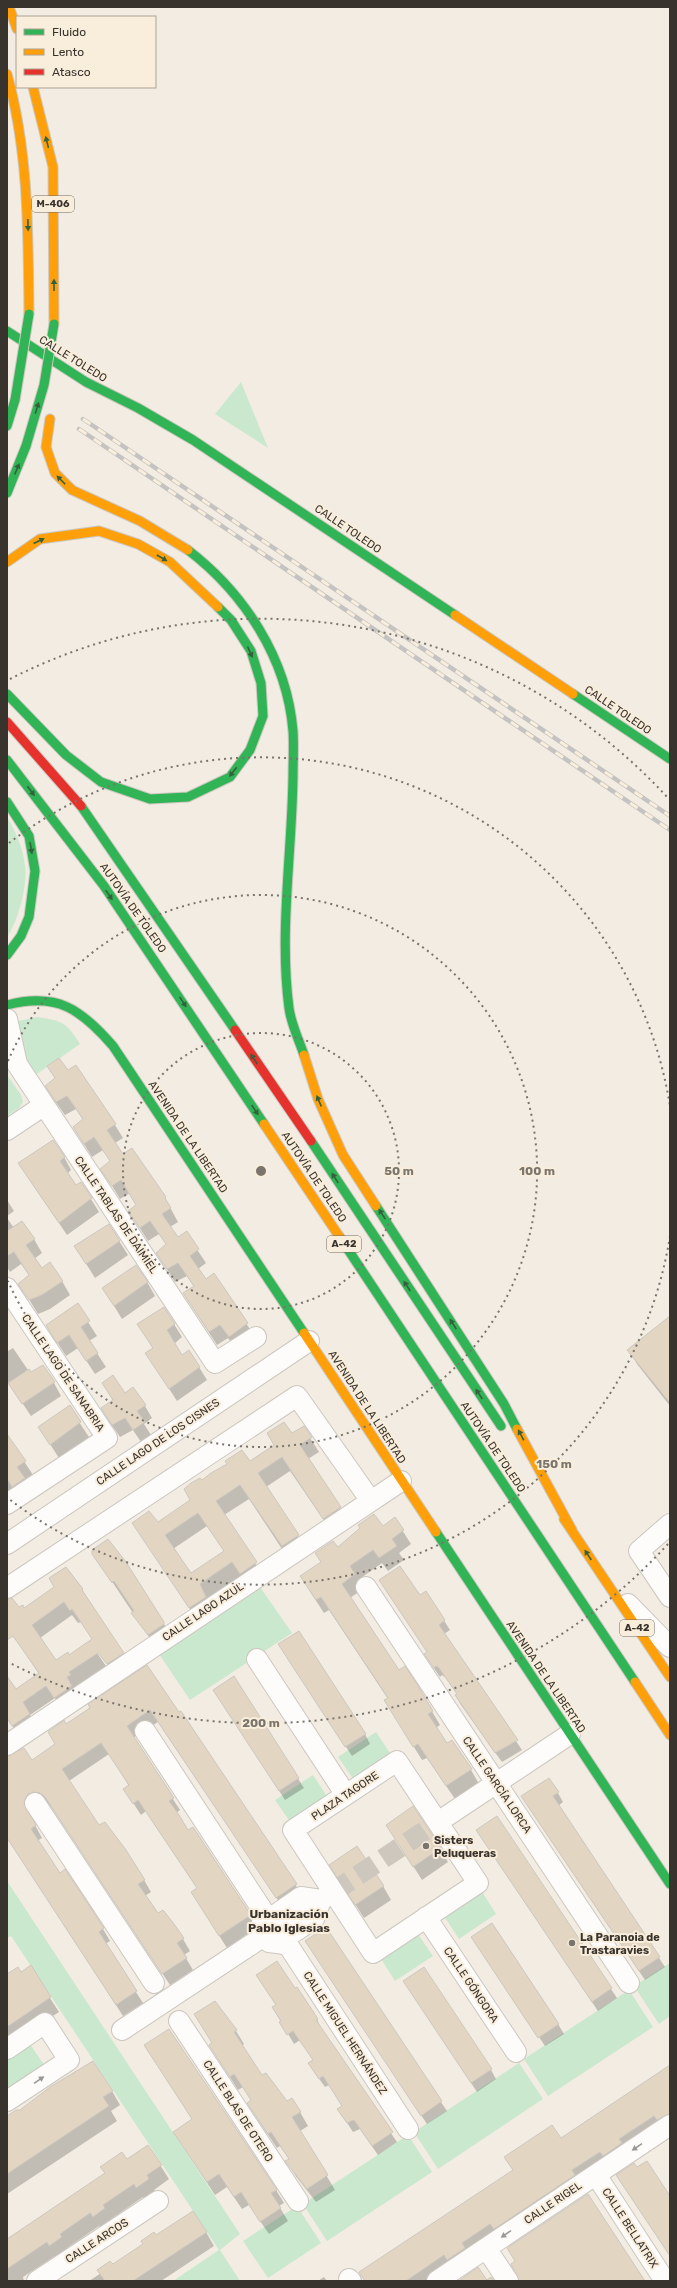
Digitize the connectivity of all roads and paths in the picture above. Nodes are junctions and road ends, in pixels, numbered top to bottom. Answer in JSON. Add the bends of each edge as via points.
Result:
{"nodes":[{"id":1,"x":10,"y":7,"type":"edge"},
{"id":2,"x":16,"y":26,"type":"edge"},
{"id":3,"x":7,"y":74,"type":"edge"},
{"id":4,"x":33,"y":88,"type":"edge"},
{"id":5,"x":10,"y":137,"type":"dead end"},
{"id":6,"x":53,"y":167,"type":"junction"},
{"id":7,"x":27,"y":186,"type":"junction"},
{"id":8,"x":62,"y":212,"type":"dead end"},
{"id":9,"x":29,"y":314,"type":"junction"},
{"id":10,"x":7,"y":331,"type":"edge"},
{"id":11,"x":64,"y":354,"type":"dead end"},
{"id":12,"x":10,"y":371,"type":"dead end"},
{"id":13,"x":59,"y":375,"type":"dead end"},
{"id":14,"x":51,"y":415,"type":"dead end"},
{"id":15,"x":7,"y":426,"type":"edge"},
{"id":16,"x":7,"y":493,"type":"edge"},
{"id":17,"x":7,"y":562,"type":"edge"},
{"id":18,"x":7,"y":694,"type":"edge"},
{"id":19,"x":7,"y":722,"type":"edge"},
{"id":20,"x":670,"y":759,"type":"edge"},
{"id":21,"x":7,"y":760,"type":"edge"},
{"id":22,"x":7,"y":802,"type":"edge"},
{"id":23,"x":7,"y":955,"type":"edge"},
{"id":24,"x":7,"y":1005,"type":"edge"},
{"id":25,"x":7,"y":1020,"type":"edge"},
{"id":26,"x":43,"y":1106,"type":"junction"},
{"id":27,"x":7,"y":1130,"type":"edge"},
{"id":28,"x":7,"y":1288,"type":"edge"},
{"id":29,"x":256,"y":1337,"type":"dead end"},
{"id":30,"x":309,"y":1341,"type":"junction"},
{"id":31,"x":506,"y":1434,"type":"dead end"},
{"id":32,"x":515,"y":1447,"type":"dead end"},
{"id":33,"x":401,"y":1480,"type":"junction"},
{"id":34,"x":371,"y":1501,"type":"junction"},
{"id":35,"x":7,"y":1504,"type":"edge"},
{"id":36,"x":670,"y":1524,"type":"edge"},
{"id":37,"x":572,"y":1530,"type":"junction"},
{"id":38,"x":7,"y":1544,"type":"edge"},
{"id":39,"x":604,"y":1579,"type":"junction"},
{"id":40,"x":366,"y":1587,"type":"dead end"},
{"id":41,"x":7,"y":1588,"type":"edge"},
{"id":42,"x":670,"y":1597,"type":"edge"},
{"id":43,"x":670,"y":1647,"type":"edge"},
{"id":44,"x":257,"y":1659,"type":"dead end"},
{"id":45,"x":670,"y":1677,"type":"edge"},
{"id":46,"x":145,"y":1731,"type":"dead end"},
{"id":47,"x":570,"y":1734,"type":"junction"},
{"id":48,"x":670,"y":1735,"type":"edge"},
{"id":49,"x":7,"y":1745,"type":"edge"},
{"id":50,"x":496,"y":1784,"type":"junction"},
{"id":51,"x":346,"y":1795,"type":"junction"},
{"id":52,"x":35,"y":1803,"type":"dead end"},
{"id":53,"x":438,"y":1822,"type":"junction"},
{"id":54,"x":670,"y":1884,"type":"edge"},
{"id":55,"x":328,"y":1896,"type":"junction"},
{"id":56,"x":426,"y":1918,"type":"junction"},
{"id":57,"x":260,"y":1932,"type":"junction"},
{"id":58,"x":280,"y":1935,"type":"junction"},
{"id":59,"x":154,"y":1983,"type":"dead end"},
{"id":60,"x":629,"y":1983,"type":"dead end"},
{"id":61,"x":179,"y":2021,"type":"dead end"},
{"id":62,"x":122,"y":2030,"type":"dead end"},
{"id":63,"x":7,"y":2049,"type":"edge"},
{"id":64,"x":516,"y":2052,"type":"dead end"},
{"id":65,"x":7,"y":2101,"type":"edge"},
{"id":66,"x":670,"y":2126,"type":"edge"},
{"id":67,"x":408,"y":2129,"type":"dead end"},
{"id":68,"x":596,"y":2175,"type":"junction"},
{"id":69,"x":158,"y":2201,"type":"dead end"},
{"id":70,"x":298,"y":2201,"type":"dead end"},
{"id":71,"x":486,"y":2248,"type":"junction"},
{"id":72,"x":37,"y":2281,"type":"edge"},
{"id":73,"x":437,"y":2281,"type":"edge"},
{"id":74,"x":508,"y":2281,"type":"edge"},
{"id":75,"x":665,"y":2281,"type":"edge"}],
"edges":[{"from":1,"to":2,"type":"main road"},
{"from":3,"to":7,"type":"main road","number":"M-406","via":[[13,92]]},
{"from":6,"to":4,"type":"main road","number":"M-406","one_way":true},
{"from":5,"to":7,"type":"main road"},
{"from":6,"to":8,"type":"main road"},
{"from":16,"to":6,"type":"main road","number":"M-406","one_way":true,"bridge":true,"via":[[26,446],[44,385],[54,324]]},
{"from":7,"to":9,"type":"main road","number":"M-406","one_way":true},
{"from":9,"to":12,"type":"main road","bridge":true},
{"from":9,"to":15,"type":"main road","number":"M-406","bridge":true,"via":[[15,400]]},
{"from":10,"to":20,"type":"main road","name":"CALLE TOLEDO","via":[[86,382],[193,440]]},
{"from":11,"to":13,"type":"main road"},
{"from":37,"to":14,"type":"main road","one_way":true,"via":[[504,1404],[343,1155],[318,1099],[289,1010],[285,946],[292,826],[293,730],[283,680],[266,640],[240,599],[213,569],[179,543],[140,520],[72,490],[54,473],[46,447]]},
{"from":17,"to":18,"type":"main road","one_way":true,"via":[[40,539],[99,531],[138,544],[170,562],[231,620],[251,651],[261,684],[262,716],[250,750],[230,777],[188,797],[150,799],[101,782],[66,755]]},
{"from":31,"to":19,"type":"main road","name":"AUTOVÍA DE TOLEDO","number":"A-42","one_way":true,"via":[[333,1173],[74,796]]},
{"from":21,"to":48,"type":"main road","name":"AUTOVÍA DE TOLEDO","number":"A-42","one_way":true,"via":[[104,886],[185,1004]]},
{"from":22,"to":23,"type":"main road","one_way":true,"via":[[29,836],[35,871],[29,917],[21,936]]},
{"from":24,"to":30,"type":"main road","name":"AVENIDA DE LA LIBERTAD","via":[[20,1000],[61,1003],[73,1008],[97,1028],[125,1064]]},
{"from":25,"to":26,"type":"street","name":"CALLE TABLAS DE DAIMIEL","via":[[17,1064]]},
{"from":26,"to":27,"type":"street"},
{"from":26,"to":29,"type":"street","name":"CALLE TABLAS DE DAIMIEL","via":[[215,1363]]},
{"from":28,"to":35,"type":"street","name":"CALLE LAGO DE SANABRIA","via":[[107,1438]]},
{"from":30,"to":33,"type":"main road","name":"AVENIDA DE LA LIBERTAD"},
{"from":30,"to":38,"type":"street","name":"CALLE LAGO DE LOS CISNES"},
{"from":32,"to":37,"type":"main road","name":"AUTOVÍA DE TOLEDO","number":"A-42"},
{"from":33,"to":34,"type":"street","name":"CALLE LAGO AZUL"},
{"from":33,"to":47,"type":"main road","name":"AVENIDA DE LA LIBERTAD"},
{"from":34,"to":41,"type":"street","via":[[297,1396]]},
{"from":34,"to":49,"type":"street","name":"CALLE LAGO AZUL"},
{"from":36,"to":42,"type":"street","via":[[639,1551]]},
{"from":39,"to":37,"type":"main road","name":"AUTOVÍA DE TOLEDO","number":"A-42","one_way":true},
{"from":39,"to":43,"type":"street"},
{"from":39,"to":45,"type":"main road","name":"AUTOVÍA DE TOLEDO","number":"A-42"},
{"from":40,"to":50,"type":"street","name":"CALLE GARCÍA LORCA"},
{"from":44,"to":51,"type":"street"},
{"from":46,"to":57,"type":"street","via":[[263,1911]]},
{"from":47,"to":50,"type":"street"},
{"from":47,"to":54,"type":"main road","name":"AVENIDA DE LA LIBERTAD"},
{"from":50,"to":53,"type":"street"},
{"from":50,"to":60,"type":"street","name":"CALLE GARCÍA LORCA"},
{"from":51,"to":53,"type":"street","name":"PLAZA TAGORE","via":[[397,1761]]},
{"from":51,"to":55,"type":"street","name":"PLAZA TAGORE","via":[[293,1830]]},
{"from":52,"to":59,"type":"street"},
{"from":53,"to":56,"type":"street","name":"PLAZA TAGORE","via":[[478,1883]]},
{"from":55,"to":56,"type":"street","name":"PLAZA TAGORE","via":[[374,1953]]},
{"from":55,"to":57,"type":"street","via":[[301,1897]]},
{"from":55,"to":58,"type":"street","via":[[314,1919]]},
{"from":56,"to":64,"type":"street","name":"CALLE GÓNGORA"},
{"from":57,"to":58,"type":"street"},
{"from":57,"to":62,"type":"street"},
{"from":58,"to":67,"type":"street","name":"CALLE MIGUEL HERNÁNDEZ"},
{"from":61,"to":70,"type":"street","name":"CALLE BLAS DE OTERO"},
{"from":65,"to":63,"type":"street","one_way":true,"via":[[69,2060],[45,2023]]},
{"from":66,"to":68,"type":"street","name":"CALLE RIGEL","one_way":true},
{"from":68,"to":71,"type":"street","name":"CALLE RIGEL","one_way":true},
{"from":68,"to":75,"type":"street","name":"CALLE BELLATRIX"},
{"from":69,"to":72,"type":"street","name":"CALLE ARCOS"},
{"from":71,"to":73,"type":"street","name":"CALLE RIGEL"},
{"from":71,"to":74,"type":"street"}]}
